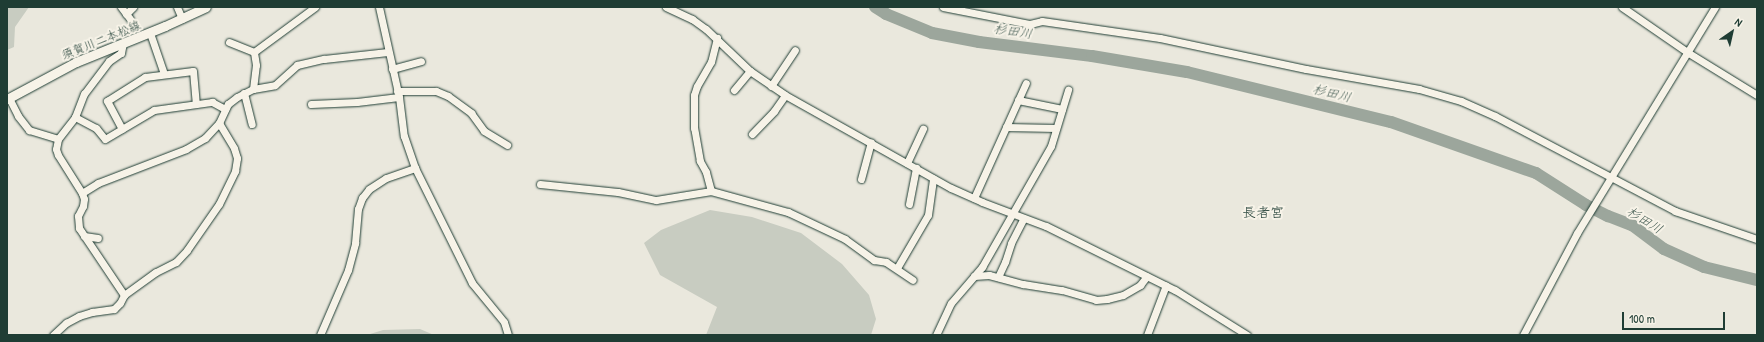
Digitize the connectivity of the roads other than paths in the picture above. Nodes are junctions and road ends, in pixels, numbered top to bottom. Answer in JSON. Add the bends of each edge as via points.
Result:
{"nodes":[{"id":1,"x":121,"y":7,"type":"edge"},
{"id":2,"x":133,"y":7,"type":"edge"},
{"id":3,"x":177,"y":7,"type":"edge"},
{"id":4,"x":206,"y":7,"type":"edge"},
{"id":5,"x":315,"y":7,"type":"edge"},
{"id":6,"x":379,"y":7,"type":"edge"},
{"id":7,"x":666,"y":7,"type":"edge"},
{"id":8,"x":943,"y":7,"type":"edge"},
{"id":9,"x":1622,"y":7,"type":"edge"},
{"id":10,"x":1715,"y":7,"type":"edge"},
{"id":11,"x":182,"y":19,"type":"junction"},
{"id":12,"x":150,"y":33,"type":"junction"},
{"id":13,"x":717,"y":38,"type":"junction"},
{"id":14,"x":229,"y":42,"type":"dead end"},
{"id":15,"x":123,"y":43,"type":"junction"},
{"id":16,"x":795,"y":50,"type":"dead end"},
{"id":17,"x":254,"y":52,"type":"junction"},
{"id":18,"x":388,"y":52,"type":"junction"},
{"id":19,"x":1688,"y":52,"type":"junction"},
{"id":20,"x":421,"y":61,"type":"dead end"},
{"id":21,"x":392,"y":69,"type":"junction"},
{"id":22,"x":750,"y":71,"type":"junction"},
{"id":23,"x":164,"y":74,"type":"junction"},
{"id":24,"x":1026,"y":83,"type":"dead end"},
{"id":25,"x":771,"y":86,"type":"junction"},
{"id":26,"x":253,"y":89,"type":"junction"},
{"id":27,"x":734,"y":90,"type":"dead end"},
{"id":28,"x":1068,"y":90,"type":"dead end"},
{"id":29,"x":244,"y":93,"type":"junction"},
{"id":30,"x":398,"y":94,"type":"junction"},
{"id":31,"x":785,"y":95,"type":"junction"},
{"id":32,"x":1757,"y":95,"type":"edge"},
{"id":33,"x":8,"y":98,"type":"edge"},
{"id":34,"x":1018,"y":100,"type":"junction"},
{"id":35,"x":196,"y":104,"type":"junction"},
{"id":36,"x":312,"y":104,"type":"dead end"},
{"id":37,"x":225,"y":109,"type":"junction"},
{"id":38,"x":1062,"y":109,"type":"junction"},
{"id":39,"x":75,"y":117,"type":"junction"},
{"id":40,"x":219,"y":124,"type":"junction"},
{"id":41,"x":252,"y":124,"type":"dead end"},
{"id":42,"x":1006,"y":127,"type":"junction"},
{"id":43,"x":923,"y":128,"type":"dead end"},
{"id":44,"x":1056,"y":128,"type":"junction"},
{"id":45,"x":122,"y":129,"type":"junction"},
{"id":46,"x":752,"y":134,"type":"dead end"},
{"id":47,"x":58,"y":139,"type":"junction"},
{"id":48,"x":871,"y":142,"type":"junction"},
{"id":49,"x":508,"y":144,"type":"dead end"},
{"id":50,"x":907,"y":163,"type":"junction"},
{"id":51,"x":415,"y":168,"type":"junction"},
{"id":52,"x":916,"y":168,"type":"junction"},
{"id":53,"x":933,"y":178,"type":"junction"},
{"id":54,"x":861,"y":179,"type":"dead end"},
{"id":55,"x":1610,"y":180,"type":"junction"},
{"id":56,"x":540,"y":184,"type":"dead end"},
{"id":57,"x":711,"y":191,"type":"junction"},
{"id":58,"x":82,"y":193,"type":"junction"},
{"id":59,"x":974,"y":198,"type":"junction"},
{"id":60,"x":909,"y":204,"type":"dead end"},
{"id":61,"x":1012,"y":214,"type":"junction"},
{"id":62,"x":1024,"y":218,"type":"junction"},
{"id":63,"x":84,"y":236,"type":"junction"},
{"id":64,"x":98,"y":238,"type":"dead end"},
{"id":65,"x":1757,"y":239,"type":"edge"},
{"id":66,"x":897,"y":268,"type":"junction"},
{"id":67,"x":974,"y":276,"type":"junction"},
{"id":68,"x":1147,"y":276,"type":"junction"},
{"id":69,"x":998,"y":277,"type":"junction"},
{"id":70,"x":913,"y":280,"type":"dead end"},
{"id":71,"x":1166,"y":285,"type":"junction"},
{"id":72,"x":124,"y":294,"type":"junction"},
{"id":73,"x":53,"y":335,"type":"edge"},
{"id":74,"x":320,"y":335,"type":"edge"},
{"id":75,"x":508,"y":335,"type":"edge"},
{"id":76,"x":936,"y":335,"type":"edge"},
{"id":77,"x":1147,"y":335,"type":"edge"},
{"id":78,"x":1247,"y":335,"type":"edge"},
{"id":79,"x":1522,"y":335,"type":"edge"}],
"edges":[{"from":1,"to":2,"type":"street","via":[[128,16]]},
{"from":3,"to":11,"type":"street"},
{"from":4,"to":11,"type":"main road","name":"須賀川二本松線"},
{"from":5,"to":17,"type":"street"},
{"from":6,"to":18,"type":"street"},
{"from":7,"to":13,"type":"street","via":[[692,19]]},
{"from":8,"to":55,"type":"street","via":[[1030,24],[1042,21],[1160,38],[1306,69],[1419,89],[1461,101],[1495,116]]},
{"from":9,"to":19,"type":"street"},
{"from":10,"to":19,"type":"street"},
{"from":11,"to":12,"type":"main road","name":"須賀川二本松線"},
{"from":12,"to":15,"type":"main road","name":"須賀川二本松線"},
{"from":12,"to":23,"type":"street"},
{"from":13,"to":22,"type":"street"},
{"from":13,"to":57,"type":"street","via":[[711,62],[694,95],[694,128],[700,161]]},
{"from":14,"to":17,"type":"street"},
{"from":15,"to":33,"type":"main road","name":"須賀川二本松線","via":[[50,75]]},
{"from":15,"to":39,"type":"street","via":[[121,53],[109,62],[84,94]]},
{"from":16,"to":25,"type":"street"},
{"from":17,"to":26,"type":"street","via":[[256,65]]},
{"from":18,"to":21,"type":"street"},
{"from":18,"to":26,"type":"street","via":[[306,62],[293,68],[275,85]]},
{"from":19,"to":32,"type":"street"},
{"from":19,"to":55,"type":"street"},
{"from":20,"to":21,"type":"street"},
{"from":21,"to":30,"type":"street"},
{"from":22,"to":25,"type":"street"},
{"from":22,"to":27,"type":"street"},
{"from":23,"to":35,"type":"street","via":[[193,71]]},
{"from":23,"to":45,"type":"street","via":[[145,77],[107,101]]},
{"from":24,"to":34,"type":"street"},
{"from":25,"to":31,"type":"street"},
{"from":26,"to":29,"type":"street"},
{"from":28,"to":38,"type":"street"},
{"from":29,"to":37,"type":"street"},
{"from":29,"to":41,"type":"street"},
{"from":30,"to":36,"type":"street","via":[[357,102]]},
{"from":30,"to":49,"type":"street","via":[[436,91],[448,96],[471,113],[484,131]]},
{"from":30,"to":51,"type":"street","via":[[404,135]]},
{"from":31,"to":46,"type":"street"},
{"from":31,"to":48,"type":"street"},
{"from":33,"to":47,"type":"street","via":[[29,130]]},
{"from":34,"to":38,"type":"street"},
{"from":34,"to":42,"type":"street"},
{"from":35,"to":37,"type":"street","via":[[212,102]]},
{"from":35,"to":45,"type":"street","via":[[154,110]]},
{"from":37,"to":40,"type":"street"},
{"from":38,"to":44,"type":"street"},
{"from":39,"to":45,"type":"street","via":[[96,128],[105,139]]},
{"from":39,"to":47,"type":"street"},
{"from":40,"to":58,"type":"street","via":[[205,138],[186,149],[98,182]]},
{"from":40,"to":72,"type":"street","via":[[234,148],[237,158],[235,171],[219,204],[176,262]]},
{"from":42,"to":44,"type":"street"},
{"from":42,"to":59,"type":"street"},
{"from":43,"to":50,"type":"street"},
{"from":44,"to":61,"type":"street","via":[[1051,146]]},
{"from":47,"to":58,"type":"street","via":[[58,155]]},
{"from":48,"to":50,"type":"street"},
{"from":48,"to":54,"type":"street"},
{"from":50,"to":52,"type":"street"},
{"from":51,"to":74,"type":"street","via":[[386,178],[369,189],[362,198],[348,270]]},
{"from":51,"to":75,"type":"street","via":[[472,283],[504,322]]},
{"from":52,"to":53,"type":"street"},
{"from":52,"to":60,"type":"street"},
{"from":53,"to":59,"type":"street"},
{"from":53,"to":66,"type":"street","via":[[928,215]]},
{"from":55,"to":65,"type":"street","via":[[1675,210]]},
{"from":55,"to":79,"type":"street","via":[[1577,233]]},
{"from":56,"to":57,"type":"street","via":[[618,192],[656,200]]},
{"from":57,"to":66,"type":"street","via":[[788,212],[845,239],[874,260],[886,262]]},
{"from":58,"to":63,"type":"street","via":[[83,206],[77,223]]},
{"from":59,"to":61,"type":"street"},
{"from":61,"to":62,"type":"street"},
{"from":61,"to":67,"type":"street","via":[[982,267]]},
{"from":62,"to":68,"type":"street","via":[[1046,226]]},
{"from":62,"to":69,"type":"street"},
{"from":63,"to":64,"type":"street"},
{"from":63,"to":72,"type":"street"},
{"from":66,"to":70,"type":"street"},
{"from":67,"to":69,"type":"street"},
{"from":67,"to":76,"type":"street","via":[[946,310]]},
{"from":68,"to":69,"type":"street","via":[[1140,285],[1123,295],[1096,300]]},
{"from":68,"to":71,"type":"street"},
{"from":71,"to":77,"type":"street"},
{"from":71,"to":78,"type":"street"},
{"from":72,"to":73,"type":"street","via":[[114,309],[79,316],[66,323]]}]}
